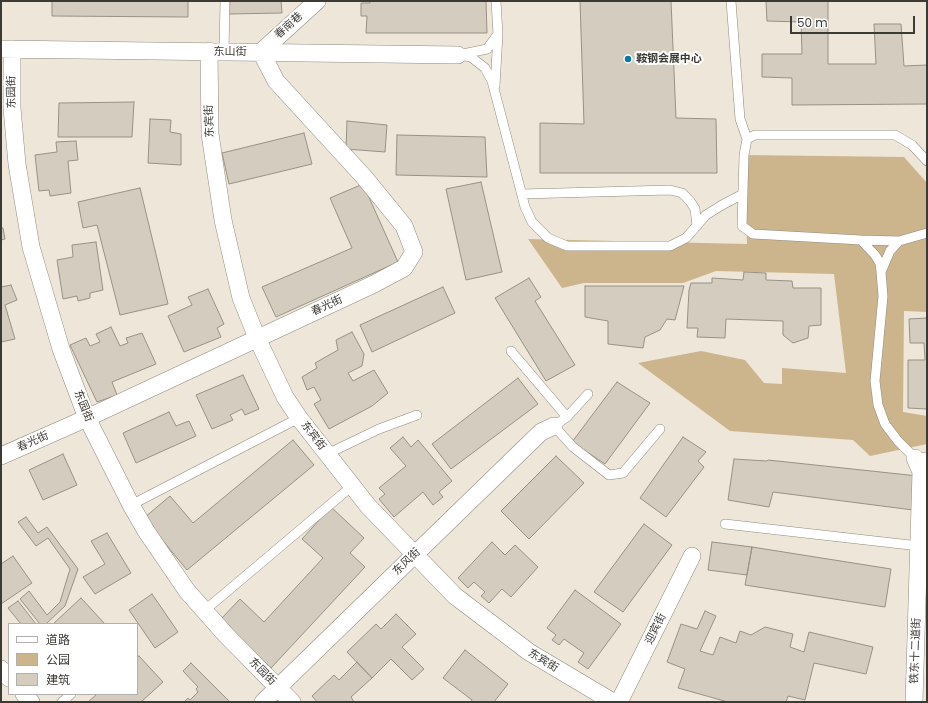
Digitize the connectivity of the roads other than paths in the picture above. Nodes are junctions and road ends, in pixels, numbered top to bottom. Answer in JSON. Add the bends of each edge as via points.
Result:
{"nodes":[{"id":1,"x":225,"y":1,"type":"edge"},
{"id":2,"x":317,"y":1,"type":"edge"},
{"id":3,"x":496,"y":1,"type":"edge"},
{"id":4,"x":731,"y":1,"type":"edge"},
{"id":5,"x":498,"y":34,"type":"junction"},
{"id":6,"x":6,"y":49,"type":"edge"},
{"id":7,"x":217,"y":52,"type":"junction"},
{"id":8,"x":261,"y":52,"type":"junction"},
{"id":9,"x":458,"y":55,"type":"junction"},
{"id":10,"x":494,"y":89,"type":"junction"},
{"id":11,"x":747,"y":139,"type":"junction"},
{"id":12,"x":927,"y":162,"type":"edge"},
{"id":13,"x":522,"y":194,"type":"junction"},
{"id":14,"x":743,"y":194,"type":"junction"},
{"id":15,"x":697,"y":226,"type":"junction"},
{"id":16,"x":927,"y":233,"type":"edge"},
{"id":17,"x":861,"y":240,"type":"junction"},
{"id":18,"x":899,"y":241,"type":"junction"},
{"id":19,"x":881,"y":272,"type":"junction"},
{"id":20,"x":256,"y":338,"type":"junction"},
{"id":21,"x":511,"y":351,"type":"dead end"},
{"id":22,"x":588,"y":394,"type":"dead end"},
{"id":23,"x":417,"y":415,"type":"dead end"},
{"id":24,"x":87,"y":418,"type":"junction"},
{"id":25,"x":299,"y":418,"type":"junction"},
{"id":26,"x":560,"y":422,"type":"junction"},
{"id":27,"x":660,"y":429,"type":"dead end"},
{"id":28,"x":327,"y":454,"type":"junction"},
{"id":29,"x":1,"y":456,"type":"edge"},
{"id":30,"x":921,"y":458,"type":"edge"},
{"id":31,"x":352,"y":486,"type":"junction"},
{"id":32,"x":131,"y":505,"type":"junction"},
{"id":33,"x":725,"y":524,"type":"dead end"},
{"id":34,"x":919,"y":546,"type":"junction"},
{"id":35,"x":415,"y":554,"type":"junction"},
{"id":36,"x":692,"y":556,"type":"dead end"},
{"id":37,"x":204,"y":611,"type":"junction"},
{"id":38,"x":1,"y":669,"type":"edge"},
{"id":39,"x":8,"y":677,"type":"edge"},
{"id":40,"x":277,"y":688,"type":"junction"},
{"id":41,"x":23,"y":695,"type":"edge"},
{"id":42,"x":70,"y":695,"type":"edge"},
{"id":43,"x":15,"y":702,"type":"edge"},
{"id":44,"x":62,"y":702,"type":"edge"},
{"id":45,"x":263,"y":702,"type":"edge"},
{"id":46,"x":292,"y":702,"type":"edge"},
{"id":47,"x":613,"y":702,"type":"edge"},
{"id":48,"x":620,"y":702,"type":"edge"},
{"id":49,"x":914,"y":702,"type":"edge"}],
"edges":[{"from":1,"to":7,"type":"lane"},
{"from":2,"to":8,"type":"street","name":"春南巷"},
{"from":3,"to":5,"type":"lane"},
{"from":4,"to":11,"type":"lane","via":[[740,119]]},
{"from":5,"to":9,"type":"lane","via":[[487,49]]},
{"from":5,"to":10,"type":"lane"},
{"from":6,"to":7,"type":"street","name":"东山街"},
{"from":6,"to":24,"type":"street","name":"东园街","via":[[17,164],[30,247],[61,349]]},
{"from":7,"to":8,"type":"street","name":"东山街"},
{"from":7,"to":20,"type":"street","name":"东宾街","via":[[210,134],[223,220],[241,298]]},
{"from":8,"to":9,"type":"street","name":"东山街"},
{"from":8,"to":20,"type":"street","name":"春光街","via":[[276,81],[364,177],[404,226],[414,252],[404,268]]},
{"from":9,"to":10,"type":"lane","via":[[471,57],[485,68]]},
{"from":10,"to":13,"type":"lane"},
{"from":11,"to":12,"type":"lane","via":[[756,135],[895,135],[912,145]]},
{"from":11,"to":14,"type":"lane"},
{"from":13,"to":15,"type":"lane","via":[[670,190],[682,193],[690,201],[695,209]]},
{"from":13,"to":15,"type":"lane","via":[[532,222],[548,238],[566,246],[670,246],[686,238]]},
{"from":14,"to":15,"type":"lane","via":[[722,205]]},
{"from":14,"to":17,"type":"lane","via":[[742,226],[753,234]]},
{"from":16,"to":18,"type":"lane"},
{"from":17,"to":18,"type":"lane"},
{"from":17,"to":19,"type":"lane","via":[[880,262]]},
{"from":18,"to":19,"type":"lane","via":[[890,251]]},
{"from":19,"to":30,"type":"lane","via":[[883,296],[875,381],[878,405],[885,424],[898,441]]},
{"from":20,"to":24,"type":"street","name":"春光街"},
{"from":20,"to":25,"type":"street","name":"东宾街","via":[[285,397]]},
{"from":21,"to":26,"type":"lane"},
{"from":22,"to":26,"type":"lane"},
{"from":23,"to":28,"type":"lane","via":[[379,429]]},
{"from":24,"to":29,"type":"street","name":"春光街"},
{"from":24,"to":32,"type":"street","name":"东园街"},
{"from":25,"to":28,"type":"street","name":"东宾街"},
{"from":25,"to":32,"type":"lane"},
{"from":26,"to":27,"type":"lane","via":[[573,447],[609,475],[623,473]]},
{"from":26,"to":35,"type":"street","name":"东风街","via":[[540,432]]},
{"from":28,"to":31,"type":"street","name":"东宾街"},
{"from":30,"to":34,"type":"street","name":"铁东十二道街"},
{"from":31,"to":35,"type":"street","name":"东宾街"},
{"from":31,"to":37,"type":"lane"},
{"from":32,"to":37,"type":"street","name":"东园街","via":[[187,591]]},
{"from":33,"to":34,"type":"lane"},
{"from":34,"to":49,"type":"street","name":"铁东十二道街"},
{"from":35,"to":40,"type":"street","name":"东风街"},
{"from":35,"to":47,"type":"street","name":"东宾街","via":[[455,596],[529,652]]},
{"from":36,"to":48,"type":"street","name":"迎宾街"},
{"from":37,"to":40,"type":"street","name":"东园街"},
{"from":38,"to":39,"type":"street"},
{"from":40,"to":45,"type":"street","name":"东风街"},
{"from":40,"to":46,"type":"street","name":"东园街"},
{"from":41,"to":43,"type":"lane"},
{"from":42,"to":44,"type":"lane"}]}
